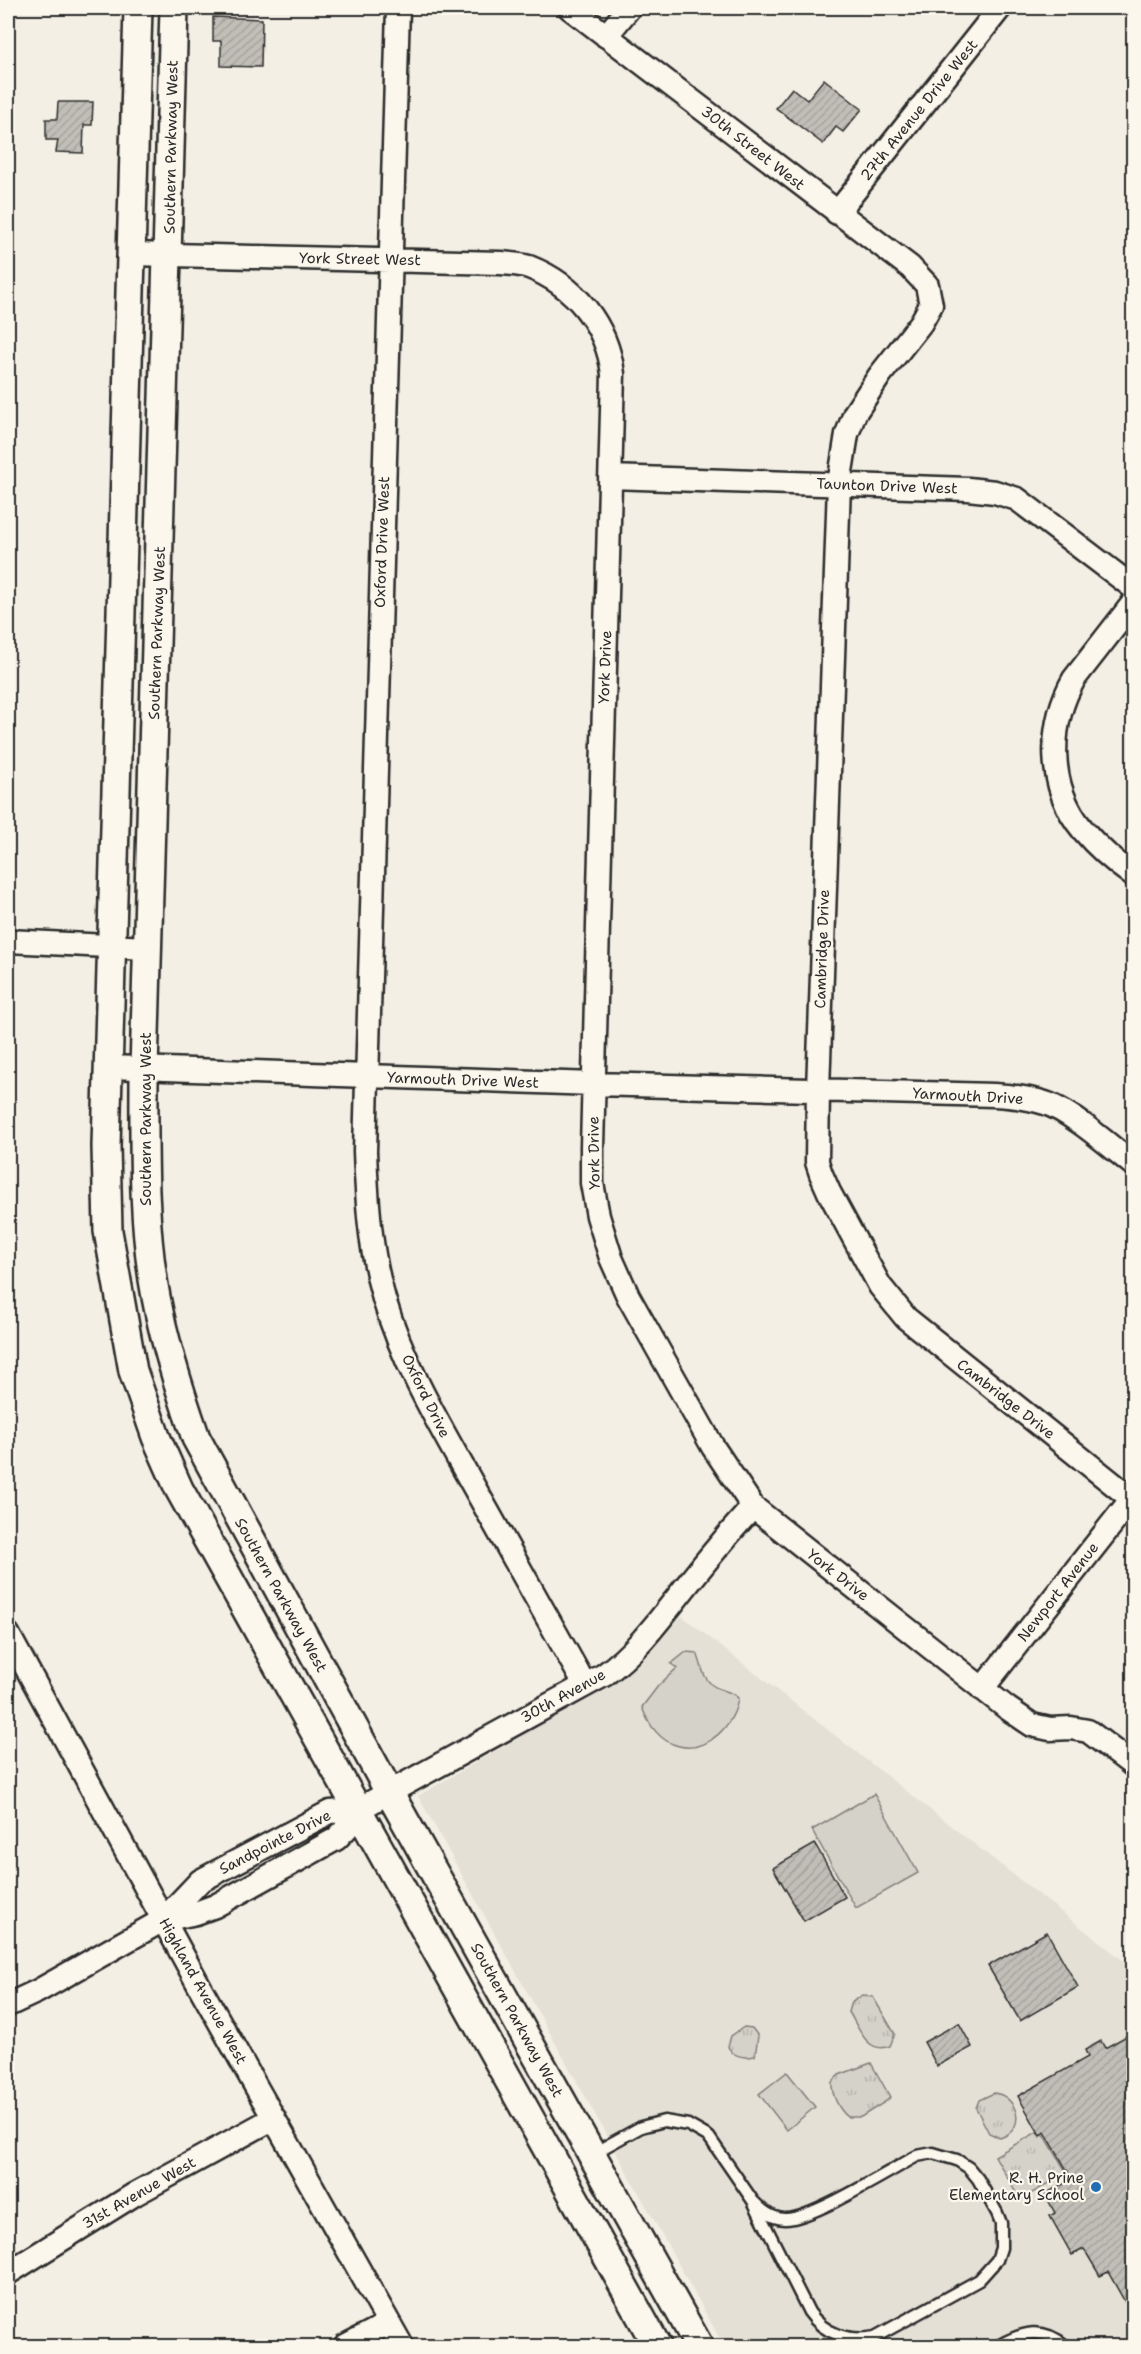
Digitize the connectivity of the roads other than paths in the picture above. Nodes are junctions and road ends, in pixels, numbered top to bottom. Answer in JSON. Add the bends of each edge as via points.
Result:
{"nodes":[{"id":1,"x":138,"y":8,"type":"edge"},
{"id":2,"x":174,"y":8,"type":"edge"},
{"id":3,"x":398,"y":8,"type":"edge"},
{"id":4,"x":570,"y":8,"type":"edge"},
{"id":5,"x":629,"y":8,"type":"edge"},
{"id":6,"x":1000,"y":8,"type":"edge"},
{"id":7,"x":606,"y":36,"type":"junction"},
{"id":8,"x":837,"y":213,"type":"junction"},
{"id":9,"x":130,"y":254,"type":"junction"},
{"id":10,"x":169,"y":254,"type":"junction"},
{"id":11,"x":390,"y":260,"type":"junction"},
{"id":12,"x":930,"y":294,"type":"joint"},
{"id":13,"x":578,"y":299,"type":"joint"},
{"id":14,"x":610,"y":477,"type":"junction"},
{"id":15,"x":839,"y":484,"type":"junction"},
{"id":16,"x":1134,"y":588,"type":"edge"},
{"id":17,"x":1134,"y":602,"type":"edge"},
{"id":18,"x":1134,"y":876,"type":"edge"},
{"id":19,"x":8,"y":941,"type":"edge"},
{"id":20,"x":112,"y":945,"type":"junction"},
{"id":21,"x":147,"y":948,"type":"junction"},
{"id":22,"x":109,"y":1067,"type":"junction"},
{"id":23,"x":144,"y":1070,"type":"junction"},
{"id":24,"x":367,"y":1077,"type":"junction"},
{"id":25,"x":594,"y":1084,"type":"junction"},
{"id":26,"x":818,"y":1090,"type":"junction"},
{"id":27,"x":1134,"y":1165,"type":"edge"},
{"id":28,"x":1133,"y":1497,"type":"edge"},
{"id":29,"x":753,"y":1507,"type":"junction"},
{"id":30,"x":8,"y":1634,"type":"edge"},
{"id":31,"x":585,"y":1685,"type":"junction"},
{"id":32,"x":982,"y":1689,"type":"junction"},
{"id":33,"x":1134,"y":1766,"type":"edge"},
{"id":34,"x":389,"y":1792,"type":"junction"},
{"id":35,"x":357,"y":1810,"type":"junction"},
{"id":36,"x":163,"y":1920,"type":"junction"},
{"id":37,"x":8,"y":2005,"type":"edge"},
{"id":38,"x":274,"y":2118,"type":"junction"},
{"id":39,"x":591,"y":2154,"type":"junction"},
{"id":40,"x":753,"y":2201,"type":"junction"},
{"id":41,"x":8,"y":2273,"type":"edge"},
{"id":42,"x":389,"y":2323,"type":"junction"},
{"id":43,"x":345,"y":2346,"type":"edge"},
{"id":44,"x":402,"y":2346,"type":"edge"},
{"id":45,"x":657,"y":2346,"type":"edge"},
{"id":46,"x":699,"y":2346,"type":"edge"},
{"id":47,"x":998,"y":2346,"type":"edge"},
{"id":48,"x":1066,"y":2346,"type":"edge"}],
"edges":[{"from":1,"to":9,"type":"street"},
{"from":2,"to":10,"type":"street","name":"Southern Parkway West"},
{"from":3,"to":11,"type":"street","name":"Oxford Drive West"},
{"from":4,"to":7,"type":"street","name":"30th Street West"},
{"from":5,"to":7,"type":"street"},
{"from":6,"to":8,"type":"street","name":"27th Avenue Drive West"},
{"from":7,"to":8,"type":"street","name":"30th Street West"},
{"from":8,"to":12,"type":"street","name":"30th Street West","via":[[910,267]]},
{"from":9,"to":10,"type":"street","name":"York Street West"},
{"from":9,"to":20,"type":"street"},
{"from":10,"to":11,"type":"street","name":"York Street West"},
{"from":10,"to":21,"type":"street","name":"Southern Parkway West"},
{"from":11,"to":13,"type":"street","name":"York Street West","via":[[526,266],[552,278]]},
{"from":11,"to":24,"type":"street","name":"Oxford Drive West"},
{"from":12,"to":15,"type":"street","name":"Cambridge Drive","via":[[931,306],[921,323],[855,413],[847,434]]},
{"from":13,"to":14,"type":"street","name":"York Drive","via":[[601,331],[611,361]]},
{"from":14,"to":15,"type":"street","name":"Taunton Drive West"},
{"from":14,"to":25,"type":"street","name":"York Drive"},
{"from":15,"to":16,"type":"street","name":"Taunton Drive West","via":[[968,489],[1017,499]]},
{"from":15,"to":26,"type":"street","name":"Cambridge Drive"},
{"from":17,"to":18,"type":"street","via":[[1067,690],[1055,732],[1059,785],[1069,808],[1082,829]]},
{"from":19,"to":20,"type":"street"},
{"from":20,"to":21,"type":"street"},
{"from":20,"to":22,"type":"street"},
{"from":21,"to":23,"type":"street","name":"Southern Parkway West"},
{"from":22,"to":23,"type":"street","name":"Yarmouth Drive West"},
{"from":22,"to":35,"type":"street","via":[[108,1231],[140,1396],[179,1489]]},
{"from":23,"to":24,"type":"street","name":"Yarmouth Drive West"},
{"from":23,"to":34,"type":"street","name":"Southern Parkway West","via":[[144,1182],[149,1245],[156,1296],[177,1383],[196,1438]]},
{"from":24,"to":25,"type":"street","name":"Yarmouth Drive West"},
{"from":24,"to":31,"type":"street","name":"Oxford Drive","via":[[364,1151],[368,1213],[377,1268],[393,1324],[429,1407]]},
{"from":25,"to":26,"type":"street","name":"Yarmouth Drive West"},
{"from":25,"to":29,"type":"street","name":"York Drive","via":[[592,1183],[611,1258],[628,1296],[713,1447]]},
{"from":26,"to":27,"type":"street","name":"Yarmouth Drive","via":[[1024,1098],[1048,1104]]},
{"from":26,"to":28,"type":"street","name":"Cambridge Drive","via":[[821,1173],[891,1302],[925,1335]]},
{"from":28,"to":32,"type":"street","name":"Newport Avenue"},
{"from":29,"to":31,"type":"street","name":"30th Avenue","via":[[643,1640],[618,1665]]},
{"from":29,"to":32,"type":"street","name":"York Drive"},
{"from":30,"to":36,"type":"street","name":"Highland Avenue West"},
{"from":31,"to":34,"type":"street","name":"30th Avenue"},
{"from":32,"to":33,"type":"street","name":"York Drive","via":[[1032,1725],[1088,1731]]},
{"from":34,"to":35,"type":"street","name":"30th Avenue"},
{"from":34,"to":39,"type":"street","name":"Southern Parkway West"},
{"from":35,"to":36,"type":"street","name":"Sandpointe Drive","via":[[336,1839],[215,1906]]},
{"from":35,"to":45,"type":"street"},
{"from":36,"to":37,"type":"street","name":"Sandpointe Drive"},
{"from":36,"to":38,"type":"street","name":"Highland Avenue West"},
{"from":38,"to":41,"type":"street","name":"31st Avenue West","via":[[135,2194]]},
{"from":38,"to":42,"type":"street","name":"Highland Avenue West"},
{"from":39,"to":40,"type":"lane","via":[[652,2123],[688,2125],[717,2145]]},
{"from":39,"to":46,"type":"street","name":"Southern Parkway West"},
{"from":40,"to":40,"type":"lane","via":[[815,2321],[826,2330],[849,2338],[875,2337],[979,2280],[997,2260],[1001,2248],[1001,2223],[978,2179],[957,2160],[933,2153],[917,2156],[804,2217],[782,2220],[763,2212]]},
{"from":42,"to":43,"type":"street"},
{"from":42,"to":44,"type":"street","name":"Highland Avenue West"},
{"from":47,"to":48,"type":"lane","via":[[1029,2333],[1042,2334]]}]}
